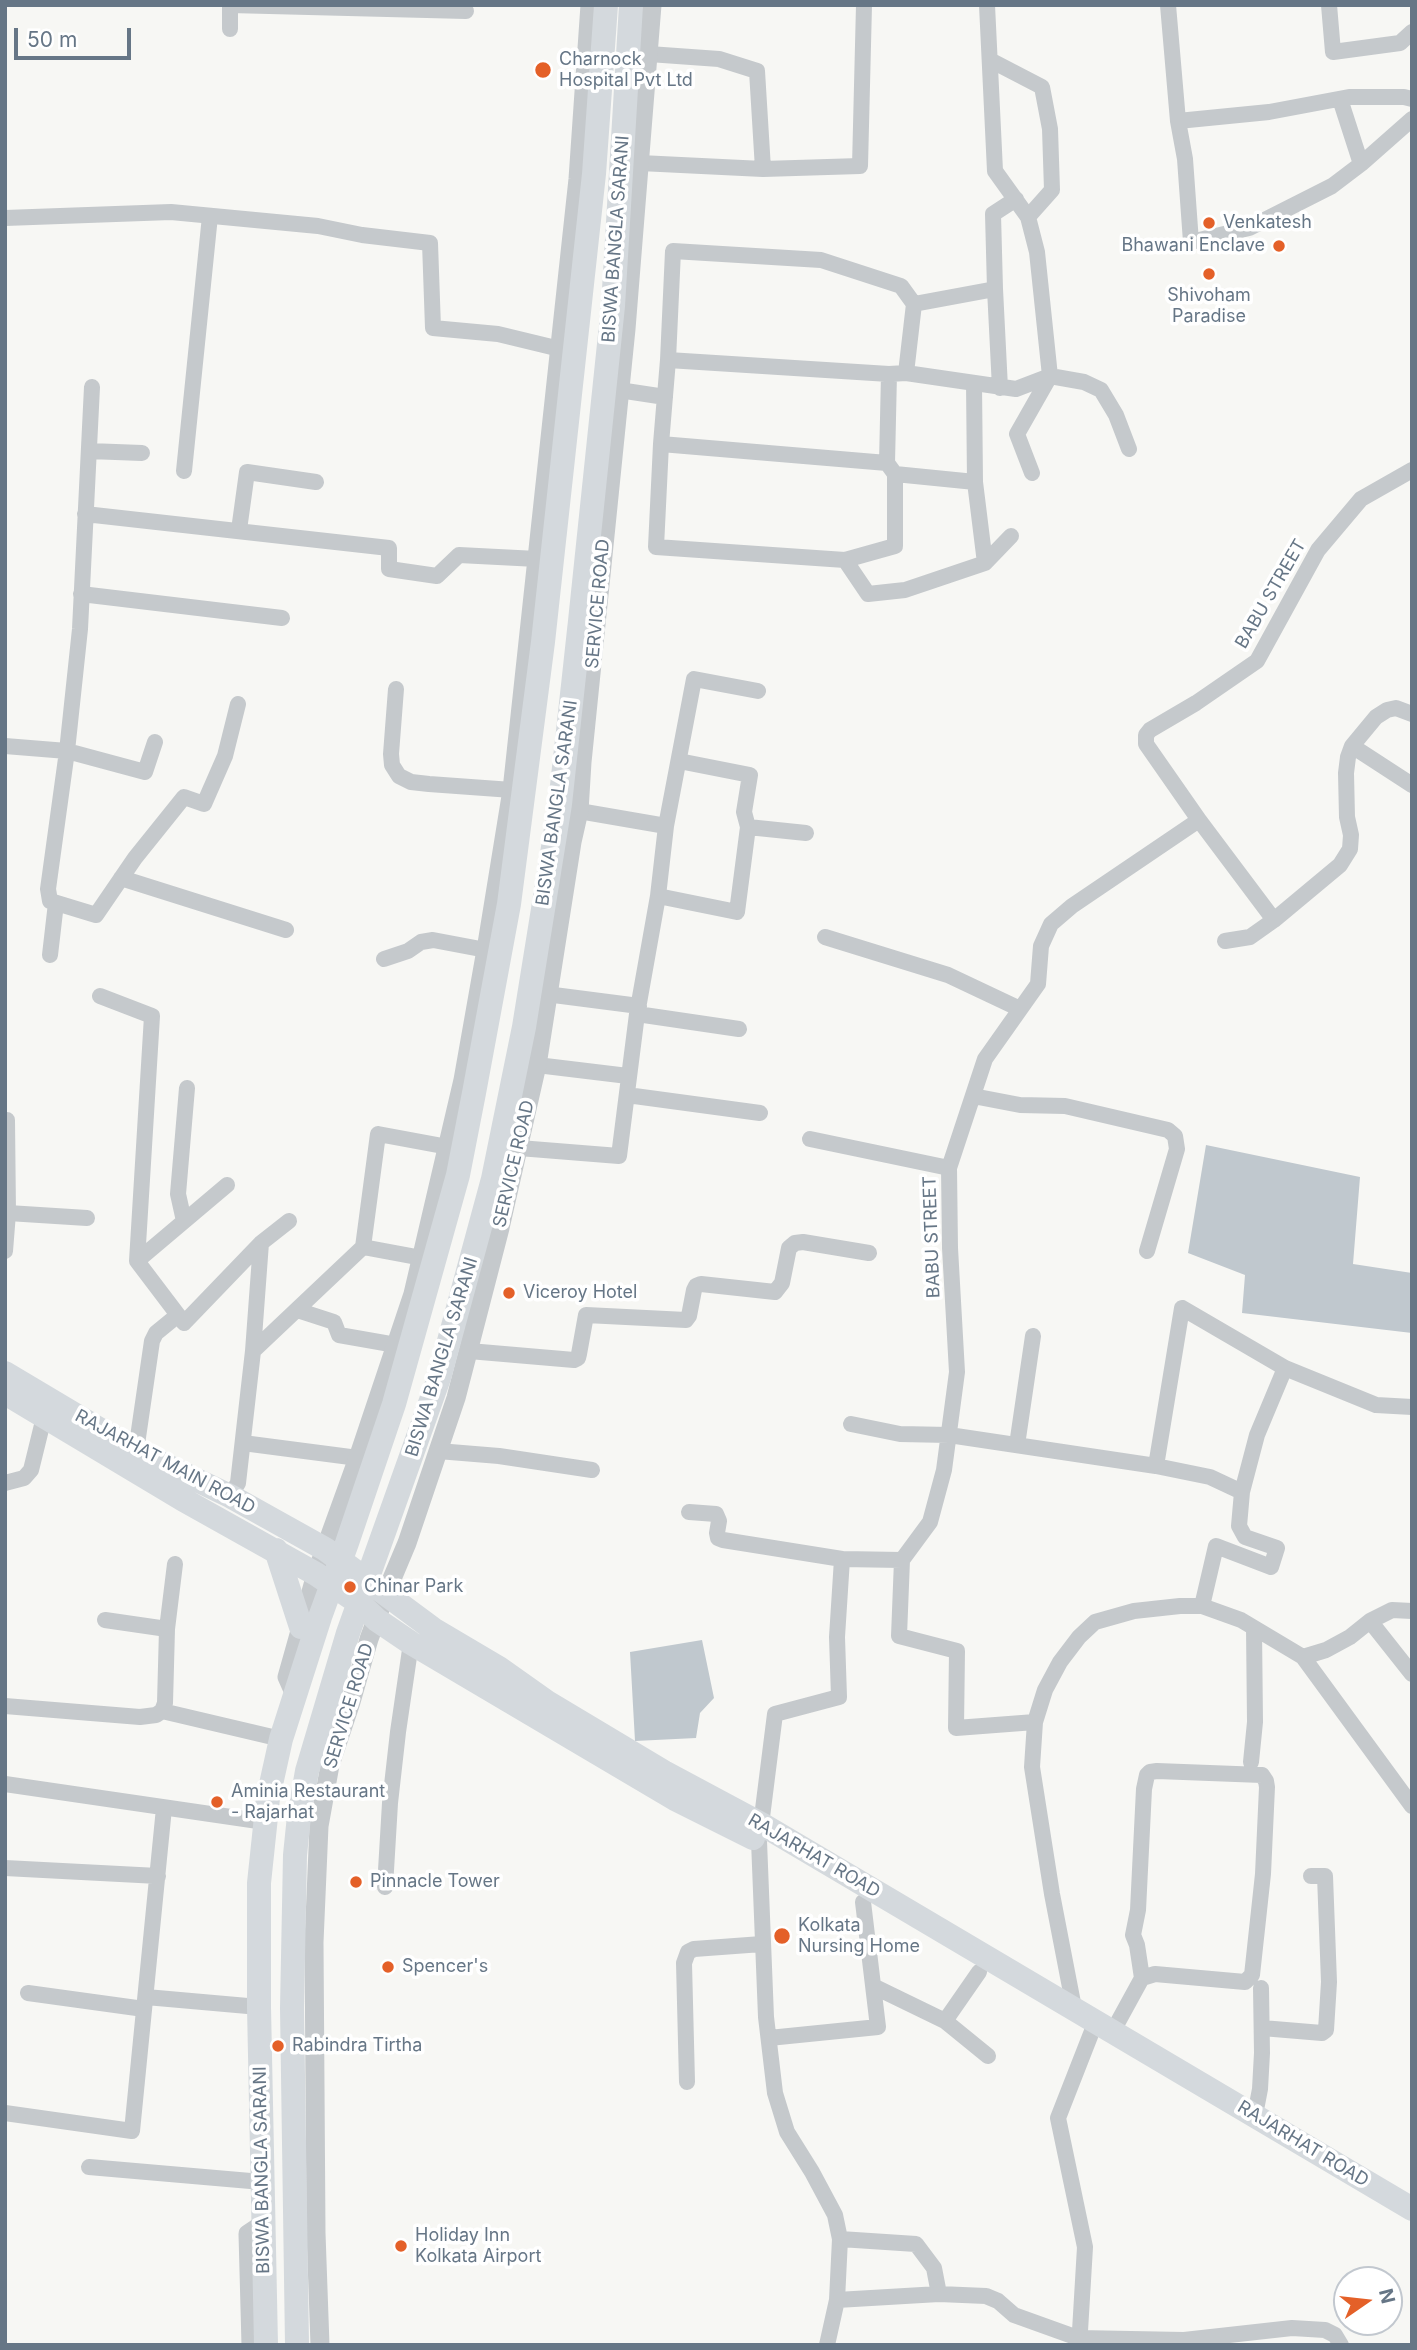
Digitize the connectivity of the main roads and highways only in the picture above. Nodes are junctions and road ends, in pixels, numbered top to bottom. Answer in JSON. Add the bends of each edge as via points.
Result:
{"nodes":[{"id":1,"x":606,"y":5,"type":"edge"},
{"id":2,"x":631,"y":5,"type":"edge"},
{"id":3,"x":5,"y":1373,"type":"edge"},
{"id":4,"x":5,"y":1393,"type":"edge"},
{"id":5,"x":276,"y":1550,"type":"junction"},
{"id":6,"x":333,"y":1555,"type":"junction"},
{"id":7,"x":324,"y":1580,"type":"junction"},
{"id":8,"x":377,"y":1586,"type":"junction"},
{"id":9,"x":368,"y":1612,"type":"junction"},
{"id":10,"x":301,"y":1627,"type":"road end"},
{"id":11,"x":761,"y":1833,"type":"junction"},
{"id":12,"x":1093,"y":2024,"type":"junction"},
{"id":13,"x":1412,"y":2209,"type":"edge"},
{"id":14,"x":1412,"y":2225,"type":"edge"},
{"id":15,"x":266,"y":2345,"type":"edge"},
{"id":16,"x":297,"y":2345,"type":"edge"}],
"edges":[{"from":1,"to":6,"type":"main road","name":"BISWA BANGLA SARANI","via":[[594,174],[579,242],[541,656],[501,903],[455,1148],[394,1404]]},
{"from":2,"to":8,"type":"main road","name":"BISWA BANGLA SARANI","via":[[613,306],[573,803],[493,1179]]},
{"from":3,"to":6,"type":"main road","name":"RAJARHAT MAIN ROAD","via":[[136,1451],[230,1496]]},
{"from":4,"to":5,"type":"main road","name":"RAJARHAT MAIN ROAD"},
{"from":5,"to":7,"type":"main road","name":"RAJARHAT MAIN ROAD"},
{"from":5,"to":10,"type":"main road"},
{"from":6,"to":7,"type":"main road"},
{"from":6,"to":8,"type":"main road"},
{"from":7,"to":9,"type":"main road"},
{"from":7,"to":15,"type":"main road","name":"BISWA BANGLA SARANI","via":[[281,1739],[265,1822],[260,1883]]},
{"from":8,"to":9,"type":"main road"},
{"from":8,"to":11,"type":"main road","name":"RAJARHAT ROAD","via":[[433,1629]]},
{"from":9,"to":11,"type":"main road","name":"RAJARHAT ROAD","via":[[411,1643],[675,1799]]},
{"from":9,"to":16,"type":"main road","name":"BISWA BANGLA SARANI","via":[[314,1743],[297,1835],[292,2008]]},
{"from":11,"to":12,"type":"main road","name":"RAJARHAT ROAD"},
{"from":11,"to":12,"type":"main road","name":"RAJARHAT ROAD","via":[[979,1972]]},
{"from":12,"to":13,"type":"main road","name":"RAJARHAT ROAD"},
{"from":12,"to":14,"type":"main road","name":"RAJARHAT ROAD"}]}
